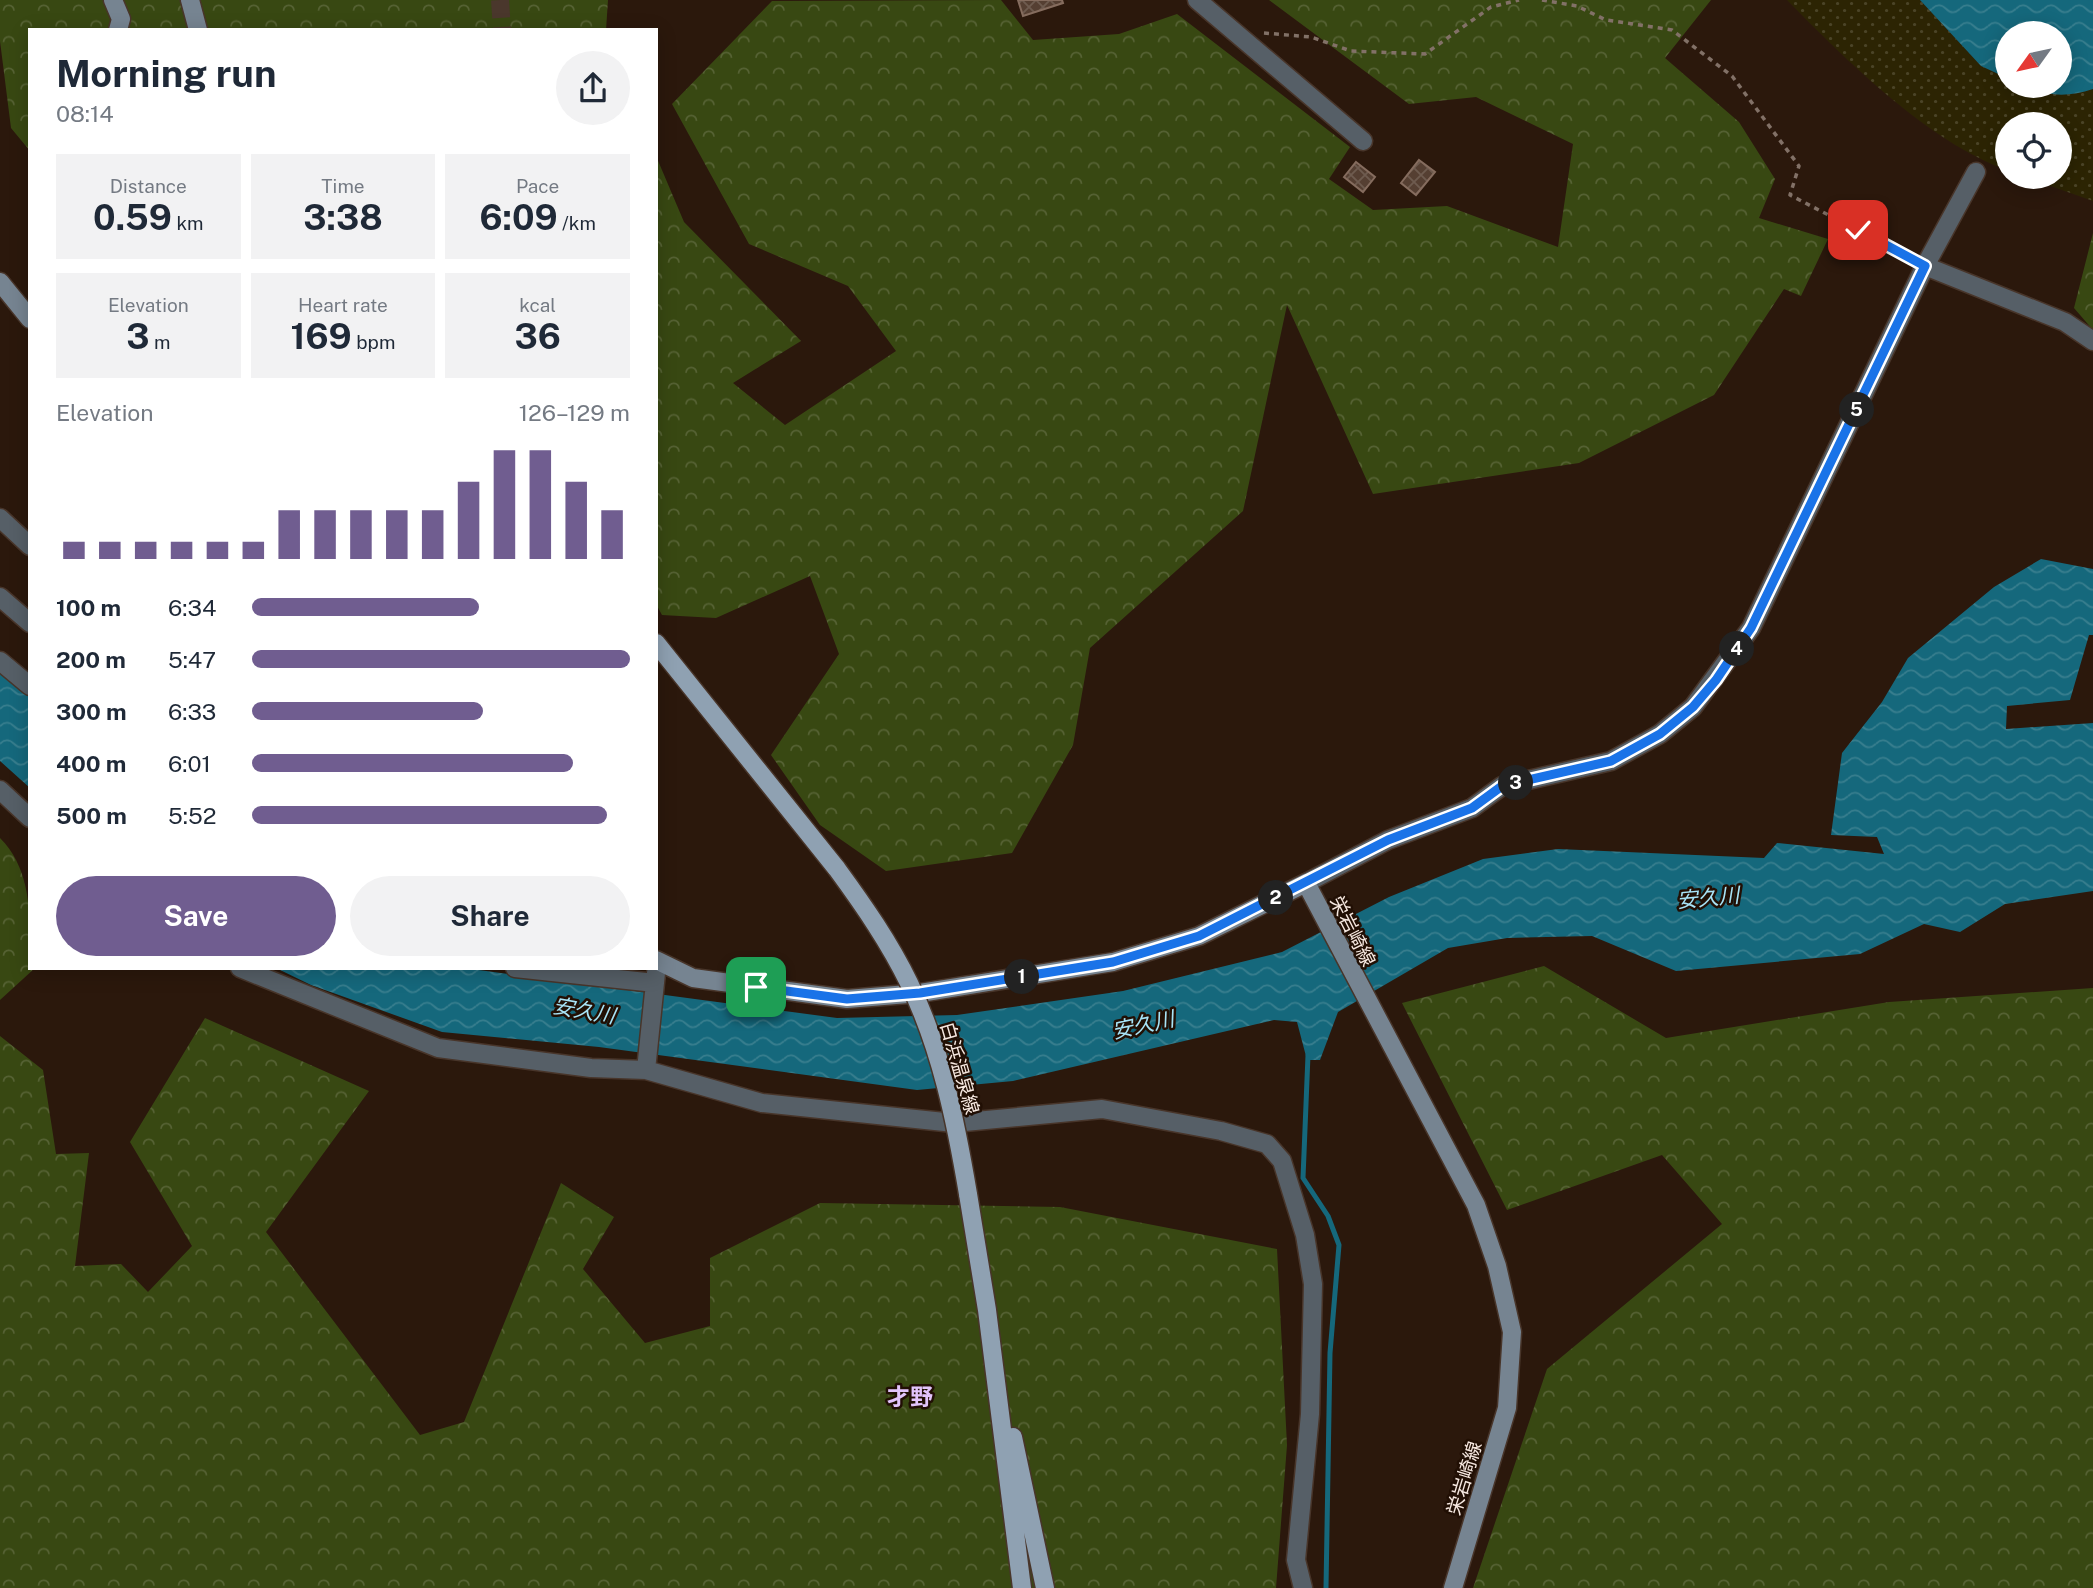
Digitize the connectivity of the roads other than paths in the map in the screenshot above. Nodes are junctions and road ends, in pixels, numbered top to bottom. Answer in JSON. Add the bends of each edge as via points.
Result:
{"nodes":[{"id":1,"x":113,"y":0,"type":"edge"},
{"id":2,"x":190,"y":0,"type":"edge"},
{"id":3,"x":1197,"y":0,"type":"edge"},
{"id":4,"x":119,"y":28,"type":"edge"},
{"id":5,"x":197,"y":28,"type":"edge"},
{"id":6,"x":1363,"y":141,"type":"dead end"},
{"id":7,"x":1976,"y":172,"type":"dead end"},
{"id":8,"x":1925,"y":266,"type":"junction"},
{"id":9,"x":0,"y":282,"type":"edge"},
{"id":10,"x":28,"y":317,"type":"edge"},
{"id":11,"x":2093,"y":341,"type":"edge"},
{"id":12,"x":0,"y":518,"type":"edge"},
{"id":13,"x":28,"y":544,"type":"edge"},
{"id":14,"x":0,"y":597,"type":"edge"},
{"id":15,"x":28,"y":621,"type":"edge"},
{"id":16,"x":658,"y":645,"type":"edge"},
{"id":17,"x":0,"y":661,"type":"edge"},
{"id":18,"x":28,"y":684,"type":"edge"},
{"id":19,"x":0,"y":790,"type":"edge"},
{"id":20,"x":28,"y":816,"type":"edge"},
{"id":21,"x":1306,"y":883,"type":"junction"},
{"id":22,"x":658,"y":961,"type":"edge"},
{"id":23,"x":245,"y":970,"type":"edge"},
{"id":24,"x":534,"y":970,"type":"edge"},
{"id":25,"x":656,"y":970,"type":"edge"},
{"id":26,"x":655,"y":983,"type":"junction"},
{"id":27,"x":646,"y":1066,"type":"junction"},
{"id":28,"x":986,"y":1310,"type":"junction"},
{"id":29,"x":1005,"y":1454,"type":"junction"},
{"id":30,"x":1015,"y":1588,"type":"edge"},
{"id":31,"x":1022,"y":1588,"type":"edge"},
{"id":32,"x":1045,"y":1588,"type":"edge"},
{"id":33,"x":1303,"y":1588,"type":"edge"},
{"id":34,"x":1453,"y":1588,"type":"edge"}],
"edges":[{"from":1,"to":4,"type":"main road","via":[[121,19]]},
{"from":2,"to":5,"type":"main road"},
{"from":3,"to":6,"type":"street"},
{"from":7,"to":8,"type":"street"},
{"from":8,"to":11,"type":"street","via":[[2064,322]]},
{"from":8,"to":21,"type":"street","via":[[1751,628],[1693,707],[1660,734],[1611,761],[1502,786],[1472,808],[1388,840]]},
{"from":9,"to":10,"type":"main road"},
{"from":12,"to":13,"type":"street"},
{"from":14,"to":15,"type":"street"},
{"from":16,"to":28,"type":"main road","name":"白浜温泉線","bridge":true,"via":[[838,869],[891,949],[927,1027],[951,1107]]},
{"from":17,"to":18,"type":"street"},
{"from":19,"to":20,"type":"street"},
{"from":21,"to":22,"type":"main road","name":"栄岩崎線","via":[[1199,936],[1113,962],[920,993],[847,999],[692,978]]},
{"from":21,"to":34,"type":"main road","name":"栄岩崎線","via":[[1476,1205],[1497,1266],[1512,1332],[1507,1408]]},
{"from":23,"to":27,"type":"street","via":[[438,1048],[591,1068]]},
{"from":24,"to":26,"type":"street"},
{"from":25,"to":26,"type":"street"},
{"from":26,"to":27,"type":"street"},
{"from":27,"to":33,"type":"street","via":[[774,1105],[954,1124],[1102,1109],[1267,1144],[1282,1161],[1305,1235],[1313,1284],[1310,1414],[1296,1560]]},
{"from":28,"to":29,"type":"main road","name":"白浜温泉線"},
{"from":28,"to":32,"type":"main road"},
{"from":29,"to":30,"type":"main road"},
{"from":29,"to":31,"type":"main road","name":"白浜温泉線"}]}
